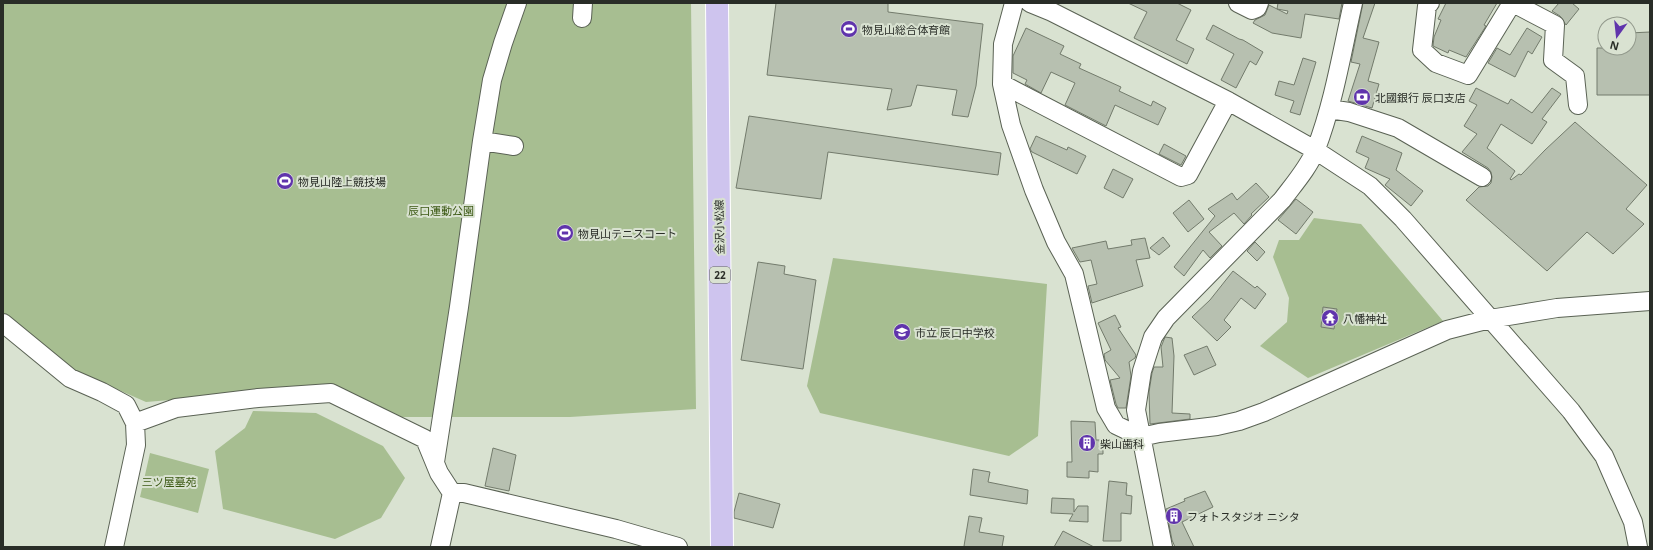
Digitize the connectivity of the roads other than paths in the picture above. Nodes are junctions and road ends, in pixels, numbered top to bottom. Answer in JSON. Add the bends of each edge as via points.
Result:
{"nodes":[{"id":1,"x":517,"y":3,"type":"edge"},
{"id":2,"x":717,"y":3,"type":"edge"},
{"id":3,"x":1014,"y":3,"type":"edge"},
{"id":4,"x":1030,"y":3,"type":"edge"},
{"id":5,"x":1238,"y":3,"type":"edge"},
{"id":6,"x":1259,"y":3,"type":"edge"},
{"id":7,"x":1353,"y":3,"type":"edge"},
{"id":8,"x":1430,"y":3,"type":"edge"},
{"id":9,"x":1512,"y":3,"type":"edge"},
{"id":10,"x":1002,"y":84,"type":"junction"},
{"id":11,"x":1228,"y":101,"type":"junction"},
{"id":12,"x":1578,"y":105,"type":"dead end"},
{"id":13,"x":1329,"y":109,"type":"junction"},
{"id":14,"x":482,"y":141,"type":"junction"},
{"id":15,"x":514,"y":146,"type":"dead end"},
{"id":16,"x":1316,"y":150,"type":"junction"},
{"id":17,"x":1482,"y":177,"type":"dead end"},
{"id":18,"x":1650,"y":302,"type":"edge"},
{"id":19,"x":1490,"y":319,"type":"junction"},
{"id":20,"x":3,"y":323,"type":"edge"},
{"id":21,"x":135,"y":424,"type":"junction"},
{"id":22,"x":1141,"y":437,"type":"junction"},
{"id":23,"x":435,"y":462,"type":"junction"},
{"id":24,"x":452,"y":493,"type":"junction"},
{"id":25,"x":114,"y":547,"type":"edge"},
{"id":26,"x":440,"y":547,"type":"edge"},
{"id":27,"x":678,"y":547,"type":"edge"},
{"id":28,"x":722,"y":547,"type":"edge"},
{"id":29,"x":1163,"y":547,"type":"edge"},
{"id":30,"x":1638,"y":547,"type":"edge"}],
"edges":[{"from":1,"to":14,"type":"street","via":[[492,80]]},
{"from":2,"to":28,"type":"main road","name":"金沢小松線","number":"22"},
{"from":3,"to":10,"type":"street","via":[[1003,44]]},
{"from":4,"to":11,"type":"street"},
{"from":5,"to":6,"type":"street","via":[[1252,10],[1257,8]]},
{"from":7,"to":13,"type":"street"},
{"from":8,"to":9,"type":"street","via":[[1427,6],[1422,50],[1436,63],[1468,75]]},
{"from":9,"to":12,"type":"street","via":[[1555,25],[1554,60],[1575,76]]},
{"from":10,"to":11,"type":"street","via":[[1181,177],[1188,175]]},
{"from":10,"to":22,"type":"street","via":[[1011,125],[1034,190],[1056,242],[1074,274],[1106,408],[1116,425]]},
{"from":11,"to":16,"type":"street"},
{"from":13,"to":16,"type":"street"},
{"from":13,"to":17,"type":"street","via":[[1349,112],[1398,128]]},
{"from":14,"to":15,"type":"street"},
{"from":14,"to":23,"type":"street"},
{"from":16,"to":19,"type":"street","via":[[1370,186],[1404,219]]},
{"from":16,"to":22,"type":"street","via":[[1282,200],[1166,318],[1153,337],[1142,371],[1136,410]]},
{"from":18,"to":19,"type":"street","via":[[1557,308]]},
{"from":19,"to":22,"type":"street","via":[[1447,330],[1239,421]]},
{"from":19,"to":30,"type":"street","via":[[1571,410],[1604,456],[1633,522]]},
{"from":20,"to":21,"type":"street","via":[[70,378],[126,405]]},
{"from":21,"to":23,"type":"street","via":[[176,408],[258,398],[331,393],[425,439]]},
{"from":21,"to":25,"type":"street","via":[[136,445]]},
{"from":22,"to":29,"type":"street"},
{"from":23,"to":24,"type":"street"},
{"from":24,"to":26,"type":"street"},
{"from":24,"to":27,"type":"street","via":[[464,493],[616,529]]}]}
